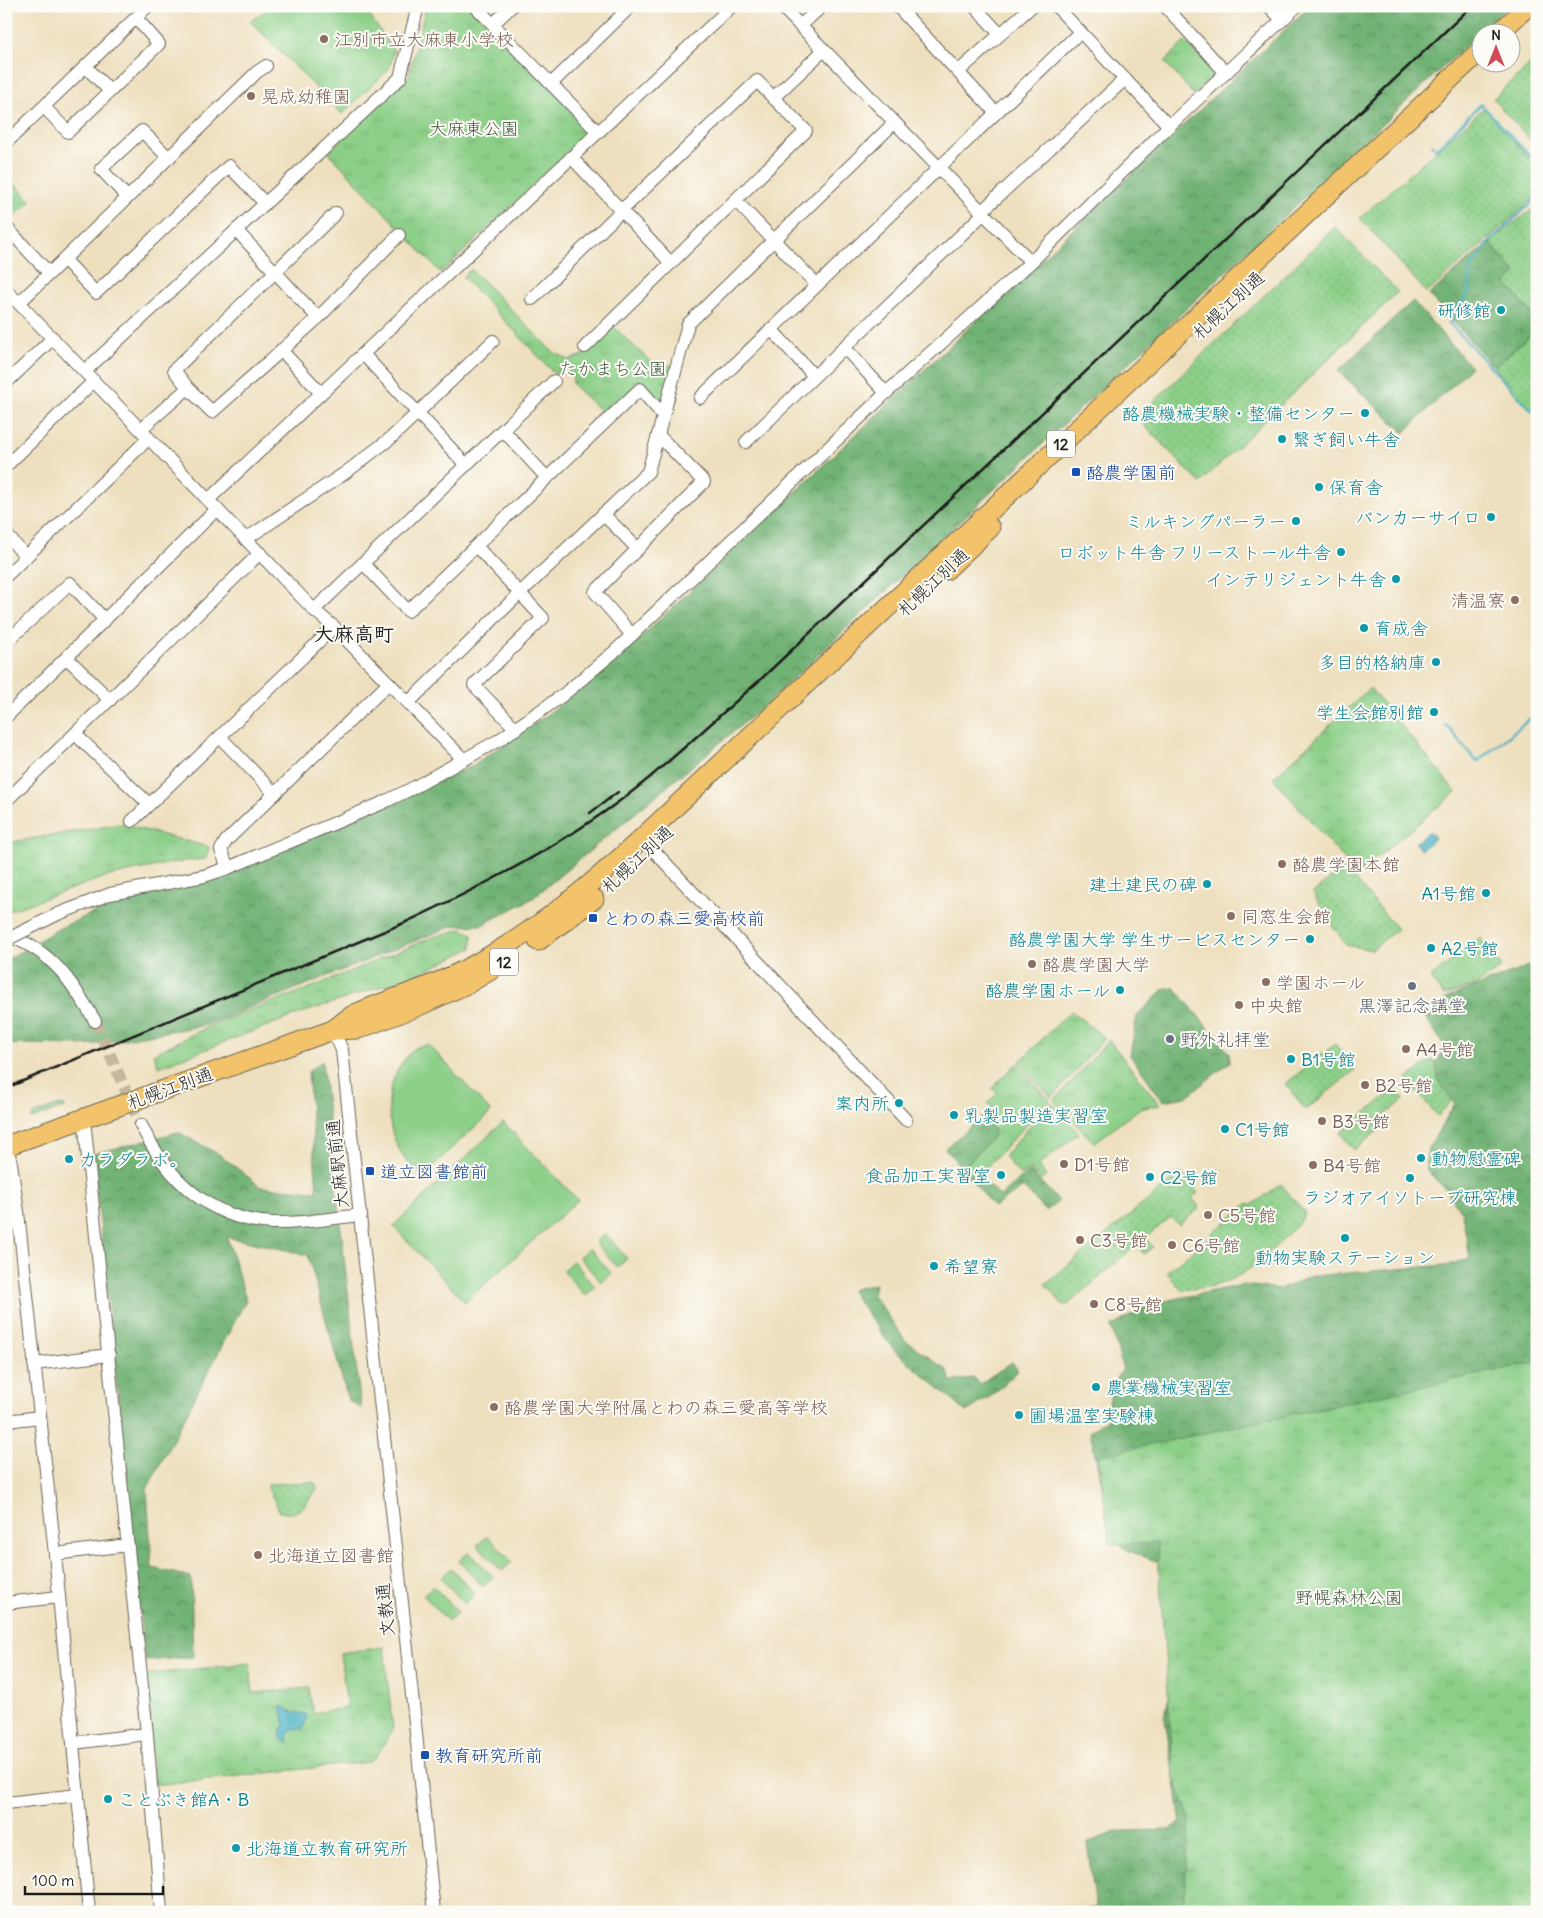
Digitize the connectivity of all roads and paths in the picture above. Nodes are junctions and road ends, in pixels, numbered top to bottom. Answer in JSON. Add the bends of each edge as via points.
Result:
{"nodes":[{"id":1,"x":148,"y":6,"type":"edge"},
{"id":2,"x":418,"y":6,"type":"edge"},
{"id":3,"x":475,"y":6,"type":"edge"},
{"id":4,"x":512,"y":6,"type":"edge"},
{"id":5,"x":630,"y":6,"type":"edge"},
{"id":6,"x":732,"y":6,"type":"edge"},
{"id":7,"x":781,"y":6,"type":"edge"},
{"id":8,"x":822,"y":6,"type":"edge"},
{"id":9,"x":897,"y":6,"type":"edge"},
{"id":10,"x":974,"y":6,"type":"edge"},
{"id":11,"x":1032,"y":6,"type":"edge"},
{"id":12,"x":1056,"y":6,"type":"edge"},
{"id":13,"x":1165,"y":6,"type":"edge"},
{"id":14,"x":1269,"y":6,"type":"edge"},
{"id":15,"x":1297,"y":6,"type":"edge"},
{"id":16,"x":1530,"y":6,"type":"edge"},
{"id":17,"x":1537,"y":12,"type":"edge"},
{"id":18,"x":1537,"y":16,"type":"edge"},
{"id":19,"x":136,"y":18,"type":"junction"},
{"id":20,"x":1282,"y":20,"type":"junction"},
{"id":21,"x":1512,"y":22,"type":"edge"},
{"id":22,"x":493,"y":24,"type":"junction"},
{"id":23,"x":800,"y":26,"type":"junction"},
{"id":24,"x":1520,"y":31,"type":"edge"},
{"id":25,"x":1080,"y":32,"type":"junction"},
{"id":26,"x":1000,"y":34,"type":"junction"},
{"id":27,"x":824,"y":50,"type":"junction"},
{"id":28,"x":1470,"y":60,"type":"edge"},
{"id":29,"x":266,"y":66,"type":"dead end"},
{"id":30,"x":86,"y":67,"type":"junction"},
{"id":31,"x":958,"y":72,"type":"junction"},
{"id":32,"x":1226,"y":72,"type":"junction"},
{"id":33,"x":1476,"y":72,"type":"edge"},
{"id":34,"x":1125,"y":79,"type":"junction"},
{"id":35,"x":551,"y":84,"type":"junction"},
{"id":36,"x":110,"y":91,"type":"junction"},
{"id":37,"x":774,"y":98,"type":"junction"},
{"id":38,"x":44,"y":107,"type":"junction"},
{"id":39,"x":995,"y":112,"type":"junction"},
{"id":40,"x":894,"y":123,"type":"junction"},
{"id":41,"x":1169,"y":126,"type":"junction"},
{"id":42,"x":598,"y":132,"type":"junction"},
{"id":43,"x":6,"y":143,"type":"edge"},
{"id":44,"x":571,"y":157,"type":"junction"},
{"id":45,"x":168,"y":158,"type":"junction"},
{"id":46,"x":937,"y":168,"type":"junction"},
{"id":47,"x":128,"y":197,"type":"junction"},
{"id":48,"x":735,"y":200,"type":"junction"},
{"id":49,"x":265,"y":203,"type":"junction"},
{"id":50,"x":621,"y":211,"type":"junction"},
{"id":51,"x":336,"y":213,"type":"dead end"},
{"id":52,"x":982,"y":213,"type":"junction"},
{"id":53,"x":236,"y":230,"type":"junction"},
{"id":54,"x":6,"y":231,"type":"edge"},
{"id":55,"x":399,"y":236,"type":"dead end"},
{"id":56,"x":774,"y":240,"type":"junction"},
{"id":57,"x":64,"y":259,"type":"junction"},
{"id":58,"x":1031,"y":262,"type":"junction"},
{"id":59,"x":671,"y":263,"type":"junction"},
{"id":60,"x":276,"y":272,"type":"junction"},
{"id":61,"x":49,"y":273,"type":"junction"},
{"id":62,"x":817,"y":285,"type":"junction"},
{"id":63,"x":6,"y":290,"type":"edge"},
{"id":64,"x":532,"y":299,"type":"dead end"},
{"id":65,"x":19,"y":303,"type":"junction"},
{"id":66,"x":318,"y":318,"type":"junction"},
{"id":67,"x":771,"y":329,"type":"junction"},
{"id":68,"x":53,"y":338,"type":"junction"},
{"id":69,"x":493,"y":341,"type":"dead end"},
{"id":70,"x":585,"y":347,"type":"dead end"},
{"id":71,"x":844,"y":348,"type":"junction"},
{"id":72,"x":281,"y":350,"type":"junction"},
{"id":73,"x":363,"y":354,"type":"junction"},
{"id":74,"x":85,"y":371,"type":"junction"},
{"id":75,"x":814,"y":376,"type":"junction"},
{"id":76,"x":94,"y":381,"type":"junction"},
{"id":77,"x":554,"y":381,"type":"dead end"},
{"id":78,"x":6,"y":383,"type":"edge"},
{"id":79,"x":188,"y":388,"type":"junction"},
{"id":80,"x":321,"y":393,"type":"junction"},
{"id":81,"x":886,"y":393,"type":"junction"},
{"id":82,"x":700,"y":398,"type":"dead end"},
{"id":83,"x":417,"y":413,"type":"junction"},
{"id":84,"x":663,"y":415,"type":"junction"},
{"id":85,"x":503,"y":430,"type":"junction"},
{"id":86,"x":145,"y":434,"type":"junction"},
{"id":87,"x":658,"y":435,"type":"junction"},
{"id":88,"x":746,"y":442,"type":"dead end"},
{"id":89,"x":466,"y":465,"type":"junction"},
{"id":90,"x":6,"y":466,"type":"edge"},
{"id":91,"x":547,"y":478,"type":"junction"},
{"id":92,"x":213,"y":504,"type":"junction"},
{"id":93,"x":603,"y":514,"type":"junction"},
{"id":94,"x":6,"y":534,"type":"edge"},
{"id":95,"x":246,"y":539,"type":"junction"},
{"id":96,"x":476,"y":546,"type":"junction"},
{"id":97,"x":638,"y":549,"type":"junction"},
{"id":98,"x":260,"y":554,"type":"junction"},
{"id":99,"x":26,"y":556,"type":"junction"},
{"id":100,"x":363,"y":563,"type":"junction"},
{"id":101,"x":6,"y":576,"type":"edge"},
{"id":102,"x":520,"y":593,"type":"junction"},
{"id":103,"x":314,"y":610,"type":"junction"},
{"id":104,"x":105,"y":620,"type":"junction"},
{"id":105,"x":334,"y":626,"type":"junction"},
{"id":106,"x":6,"y":631,"type":"edge"},
{"id":107,"x":632,"y":635,"type":"junction"},
{"id":108,"x":67,"y":658,"type":"junction"},
{"id":109,"x":389,"y":683,"type":"junction"},
{"id":110,"x":110,"y":700,"type":"junction"},
{"id":111,"x":409,"y":702,"type":"junction"},
{"id":112,"x":6,"y":717,"type":"edge"},
{"id":113,"x":516,"y":729,"type":"junction"},
{"id":114,"x":75,"y":734,"type":"junction"},
{"id":115,"x":220,"y":737,"type":"junction"},
{"id":116,"x":464,"y":760,"type":"junction"},
{"id":117,"x":275,"y":794,"type":"junction"},
{"id":118,"x":6,"y":801,"type":"edge"},
{"id":119,"x":150,"y":804,"type":"junction"},
{"id":120,"x":132,"y":821,"type":"dead end"},
{"id":121,"x":646,"y":843,"type":"junction"},
{"id":122,"x":228,"y":868,"type":"junction"},
{"id":123,"x":6,"y":935,"type":"edge"},
{"id":124,"x":6,"y":940,"type":"edge"},
{"id":125,"x":95,"y":1021,"type":"tunnel mouth"},
{"id":126,"x":333,"y":1030,"type":"junction"},
{"id":127,"x":84,"y":1119,"type":"junction"},
{"id":128,"x":906,"y":1120,"type":"dead end"},
{"id":129,"x":141,"y":1125,"type":"tunnel mouth"},
{"id":130,"x":6,"y":1146,"type":"edge"},
{"id":131,"x":360,"y":1215,"type":"junction"},
{"id":132,"x":108,"y":1355,"type":"junction"},
{"id":133,"x":34,"y":1364,"type":"junction"},
{"id":134,"x":40,"y":1417,"type":"junction"},
{"id":135,"x":6,"y":1421,"type":"edge"},
{"id":136,"x":128,"y":1545,"type":"junction"},
{"id":137,"x":55,"y":1554,"type":"junction"},
{"id":138,"x":59,"y":1597,"type":"junction"},
{"id":139,"x":6,"y":1603,"type":"edge"},
{"id":140,"x":147,"y":1734,"type":"junction"},
{"id":141,"x":73,"y":1743,"type":"junction"},
{"id":142,"x":78,"y":1795,"type":"junction"},
{"id":143,"x":6,"y":1803,"type":"edge"},
{"id":144,"x":89,"y":1912,"type":"edge"},
{"id":145,"x":161,"y":1912,"type":"edge"},
{"id":146,"x":434,"y":1912,"type":"edge"}],
"edges":[{"from":1,"to":19,"type":"street"},
{"from":2,"to":49,"type":"street","via":[[400,78]]},
{"from":3,"to":22,"type":"street"},
{"from":4,"to":22,"type":"street"},
{"from":5,"to":35,"type":"street"},
{"from":6,"to":42,"type":"street"},
{"from":7,"to":23,"type":"street"},
{"from":8,"to":23,"type":"street"},
{"from":9,"to":31,"type":"street"},
{"from":10,"to":26,"type":"street"},
{"from":11,"to":26,"type":"street"},
{"from":12,"to":25,"type":"street"},
{"from":13,"to":32,"type":"street"},
{"from":14,"to":20,"type":"street"},
{"from":15,"to":20,"type":"street"},
{"from":16,"to":17,"type":"street"},
{"from":16,"to":21,"type":"highway"},
{"from":18,"to":24,"type":"highway"},
{"from":19,"to":30,"type":"street"},
{"from":19,"to":36,"type":"street","via":[[159,44]]},
{"from":20,"to":32,"type":"street"},
{"from":22,"to":35,"type":"street"},
{"from":23,"to":27,"type":"street"},
{"from":25,"to":34,"type":"street"},
{"from":25,"to":39,"type":"street"},
{"from":26,"to":31,"type":"street"},
{"from":27,"to":37,"type":"street"},
{"from":27,"to":40,"type":"street"},
{"from":28,"to":121,"type":"highway","name":"札幌江別通","number":"12"},
{"from":29,"to":45,"type":"street"},
{"from":30,"to":36,"type":"street"},
{"from":30,"to":38,"type":"street"},
{"from":31,"to":39,"type":"street"},
{"from":32,"to":41,"type":"street"},
{"from":33,"to":121,"type":"highway","name":"札幌江別通","number":"12"},
{"from":34,"to":41,"type":"street"},
{"from":34,"to":52,"type":"street"},
{"from":35,"to":42,"type":"street"},
{"from":36,"to":38,"type":"street","via":[[68,132]]},
{"from":37,"to":48,"type":"street","via":[[806,131]]},
{"from":37,"to":50,"type":"street","via":[[757,81]]},
{"from":38,"to":43,"type":"street"},
{"from":39,"to":46,"type":"street"},
{"from":40,"to":46,"type":"street"},
{"from":40,"to":56,"type":"street"},
{"from":41,"to":58,"type":"street"},
{"from":42,"to":44,"type":"street"},
{"from":44,"to":50,"type":"street"},
{"from":44,"to":73,"type":"street"},
{"from":45,"to":47,"type":"street"},
{"from":45,"to":47,"type":"street","via":[[142,131],[101,169]]},
{"from":46,"to":52,"type":"street"},
{"from":46,"to":62,"type":"street"},
{"from":47,"to":57,"type":"street"},
{"from":48,"to":56,"type":"street"},
{"from":48,"to":59,"type":"street"},
{"from":49,"to":53,"type":"street"},
{"from":49,"to":57,"type":"street","via":[[229,166],[96,294]]},
{"from":50,"to":59,"type":"street"},
{"from":50,"to":64,"type":"street"},
{"from":51,"to":60,"type":"street"},
{"from":52,"to":58,"type":"street"},
{"from":52,"to":71,"type":"street"},
{"from":53,"to":60,"type":"street"},
{"from":53,"to":74,"type":"street"},
{"from":54,"to":61,"type":"street","via":[[8,229]]},
{"from":55,"to":66,"type":"street"},
{"from":56,"to":62,"type":"street"},
{"from":56,"to":84,"type":"street","via":[[688,324]]},
{"from":57,"to":61,"type":"street"},
{"from":58,"to":81,"type":"street"},
{"from":59,"to":70,"type":"street"},
{"from":60,"to":66,"type":"street"},
{"from":60,"to":79,"type":"street","via":[[174,370]]},
{"from":61,"to":65,"type":"street"},
{"from":62,"to":67,"type":"street"},
{"from":63,"to":65,"type":"street"},
{"from":65,"to":68,"type":"street"},
{"from":66,"to":72,"type":"street"},
{"from":67,"to":75,"type":"street"},
{"from":67,"to":82,"type":"street"},
{"from":68,"to":74,"type":"street"},
{"from":68,"to":78,"type":"street"},
{"from":69,"to":83,"type":"street"},
{"from":71,"to":75,"type":"street"},
{"from":71,"to":81,"type":"street"},
{"from":72,"to":79,"type":"street","via":[[212,412]]},
{"from":72,"to":80,"type":"street"},
{"from":73,"to":80,"type":"street"},
{"from":73,"to":83,"type":"street"},
{"from":74,"to":76,"type":"street"},
{"from":75,"to":88,"type":"street"},
{"from":76,"to":86,"type":"street"},
{"from":76,"to":90,"type":"street"},
{"from":77,"to":85,"type":"street"},
{"from":79,"to":86,"type":"street"},
{"from":80,"to":92,"type":"street"},
{"from":81,"to":107,"type":"street"},
{"from":83,"to":89,"type":"street"},
{"from":83,"to":95,"type":"street","via":[[391,438],[345,473]]},
{"from":84,"to":87,"type":"street"},
{"from":84,"to":91,"type":"street","via":[[640,390]]},
{"from":85,"to":89,"type":"street"},
{"from":85,"to":91,"type":"street"},
{"from":86,"to":92,"type":"street"},
{"from":86,"to":99,"type":"street"},
{"from":87,"to":93,"type":"street","via":[[648,472]]},
{"from":87,"to":97,"type":"street","via":[[704,482]]},
{"from":89,"to":100,"type":"street"},
{"from":91,"to":96,"type":"street"},
{"from":92,"to":95,"type":"street"},
{"from":92,"to":104,"type":"street"},
{"from":93,"to":97,"type":"street"},
{"from":93,"to":102,"type":"street"},
{"from":94,"to":99,"type":"street"},
{"from":95,"to":98,"type":"street"},
{"from":96,"to":100,"type":"street","via":[[408,611]]},
{"from":96,"to":102,"type":"street"},
{"from":97,"to":107,"type":"street","via":[[595,592]]},
{"from":98,"to":103,"type":"street"},
{"from":98,"to":110,"type":"street"},
{"from":99,"to":101,"type":"street"},
{"from":100,"to":103,"type":"street"},
{"from":102,"to":111,"type":"street"},
{"from":102,"to":113,"type":"street","via":[[544,618],[474,685]]},
{"from":103,"to":105,"type":"street"},
{"from":104,"to":106,"type":"street","via":[[70,583],[12,638]]},
{"from":104,"to":108,"type":"street"},
{"from":105,"to":109,"type":"street"},
{"from":105,"to":115,"type":"street"},
{"from":107,"to":113,"type":"street","via":[[563,695]]},
{"from":108,"to":110,"type":"street"},
{"from":108,"to":112,"type":"street"},
{"from":109,"to":111,"type":"street"},
{"from":109,"to":117,"type":"street"},
{"from":110,"to":114,"type":"street"},
{"from":111,"to":116,"type":"street"},
{"from":113,"to":116,"type":"street"},
{"from":114,"to":118,"type":"street"},
{"from":114,"to":119,"type":"street"},
{"from":115,"to":117,"type":"street"},
{"from":115,"to":119,"type":"street"},
{"from":116,"to":122,"type":"street","via":[[380,804]]},
{"from":117,"to":122,"type":"street","via":[[221,847]]},
{"from":119,"to":120,"type":"street"},
{"from":121,"to":126,"type":"highway","name":"札幌江別通","number":"12","via":[[568,903],[468,969],[353,1015]]},
{"from":121,"to":128,"type":"street"},
{"from":122,"to":124,"type":"street","bridge":true,"via":[[204,876],[110,894],[58,914]]},
{"from":123,"to":125,"type":"street","via":[[37,950],[54,963],[77,990]]},
{"from":126,"to":127,"type":"highway","name":"札幌江別通","number":"12"},
{"from":126,"to":131,"type":"street","name":"大麻駅前通","via":[[342,1050]]},
{"from":127,"to":130,"type":"highway","name":"札幌江別通","number":"12"},
{"from":127,"to":132,"type":"street"},
{"from":129,"to":131,"type":"street","name":"大麻駅前通","via":[[157,1156],[178,1180],[205,1202],[229,1214],[273,1223]]},
{"from":130,"to":133,"type":"street","via":[[18,1212]]},
{"from":131,"to":146,"type":"street","name":"文教通"},
{"from":132,"to":133,"type":"street"},
{"from":132,"to":136,"type":"street"},
{"from":133,"to":134,"type":"street"},
{"from":134,"to":135,"type":"street"},
{"from":134,"to":137,"type":"street"},
{"from":136,"to":137,"type":"street"},
{"from":136,"to":140,"type":"street"},
{"from":137,"to":138,"type":"street"},
{"from":138,"to":139,"type":"street"},
{"from":138,"to":141,"type":"street"},
{"from":140,"to":141,"type":"street"},
{"from":140,"to":145,"type":"street"},
{"from":141,"to":142,"type":"street"},
{"from":142,"to":143,"type":"street"},
{"from":142,"to":144,"type":"street"}]}
